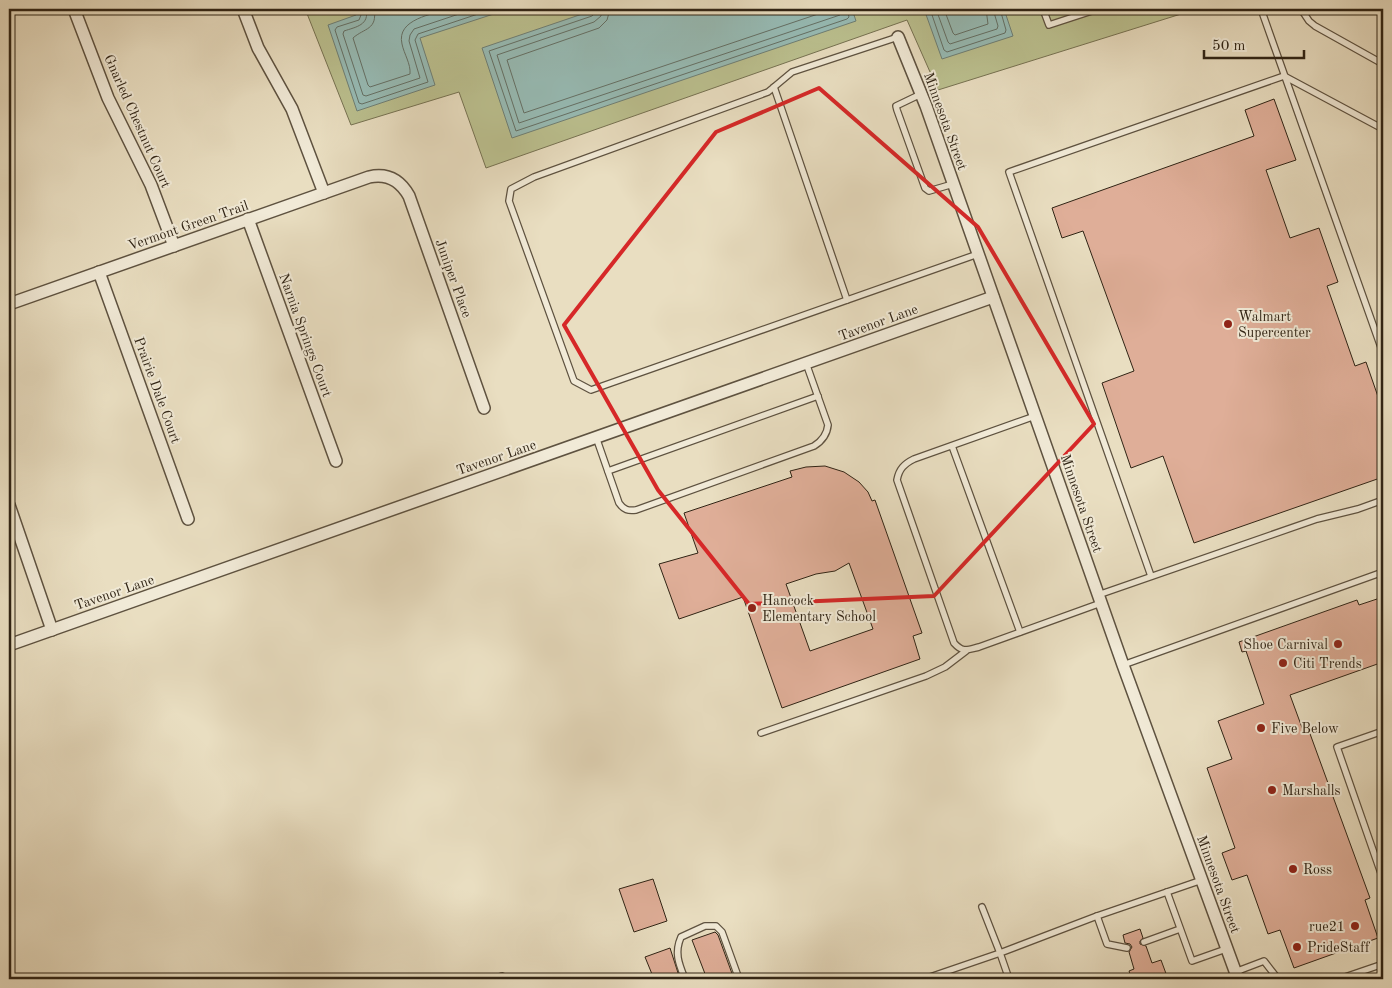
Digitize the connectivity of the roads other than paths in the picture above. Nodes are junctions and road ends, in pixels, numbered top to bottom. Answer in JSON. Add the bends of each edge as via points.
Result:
{"nodes":[{"id":1,"x":74,"y":9,"type":"edge"},
{"id":2,"x":242,"y":9,"type":"edge"},
{"id":3,"x":1043,"y":9,"type":"edge"},
{"id":4,"x":1098,"y":9,"type":"edge"},
{"id":5,"x":1261,"y":9,"type":"edge"},
{"id":6,"x":1302,"y":9,"type":"edge"},
{"id":7,"x":898,"y":37,"type":"joint"},
{"id":8,"x":1383,"y":64,"type":"edge"},
{"id":9,"x":1284,"y":76,"type":"junction"},
{"id":10,"x":774,"y":87,"type":"junction"},
{"id":11,"x":921,"y":94,"type":"junction"},
{"id":12,"x":1383,"y":129,"type":"edge"},
{"id":13,"x":378,"y":175,"type":"joint"},
{"id":14,"x":953,"y":184,"type":"junction"},
{"id":15,"x":324,"y":193,"type":"junction"},
{"id":16,"x":248,"y":220,"type":"junction"},
{"id":17,"x":174,"y":246,"type":"junction"},
{"id":18,"x":978,"y":254,"type":"junction"},
{"id":19,"x":99,"y":272,"type":"junction"},
{"id":20,"x":993,"y":297,"type":"junction"},
{"id":21,"x":847,"y":300,"type":"junction"},
{"id":22,"x":9,"y":304,"type":"edge"},
{"id":23,"x":1383,"y":353,"type":"edge"},
{"id":24,"x":806,"y":363,"type":"junction"},
{"id":25,"x":818,"y":396,"type":"junction"},
{"id":26,"x":484,"y":408,"type":"dead end"},
{"id":27,"x":1035,"y":416,"type":"junction"},
{"id":28,"x":596,"y":437,"type":"junction"},
{"id":29,"x":952,"y":446,"type":"junction"},
{"id":30,"x":336,"y":461,"type":"dead end"},
{"id":31,"x":608,"y":471,"type":"junction"},
{"id":32,"x":1383,"y":500,"type":"edge"},
{"id":33,"x":9,"y":505,"type":"edge"},
{"id":34,"x":188,"y":519,"type":"dead end"},
{"id":35,"x":1383,"y":572,"type":"edge"},
{"id":36,"x":1151,"y":576,"type":"junction"},
{"id":37,"x":1100,"y":599,"type":"junction"},
{"id":38,"x":52,"y":630,"type":"junction"},
{"id":39,"x":1020,"y":632,"type":"junction"},
{"id":40,"x":9,"y":645,"type":"edge"},
{"id":41,"x":966,"y":650,"type":"junction"},
{"id":42,"x":1123,"y":665,"type":"junction"},
{"id":43,"x":1383,"y":730,"type":"edge"},
{"id":44,"x":761,"y":733,"type":"dead end"},
{"id":45,"x":1383,"y":857,"type":"edge"},
{"id":46,"x":1376,"y":859,"type":"junction"},
{"id":47,"x":1383,"y":878,"type":"edge"},
{"id":48,"x":1202,"y":880,"type":"junction"},
{"id":49,"x":1166,"y":892,"type":"junction"},
{"id":50,"x":982,"y":907,"type":"dead end"},
{"id":51,"x":1097,"y":916,"type":"junction"},
{"id":52,"x":1180,"y":929,"type":"junction"},
{"id":53,"x":1144,"y":942,"type":"dead end"},
{"id":54,"x":1127,"y":948,"type":"dead end"},
{"id":55,"x":1226,"y":949,"type":"junction"},
{"id":56,"x":1000,"y":953,"type":"junction"},
{"id":57,"x":1383,"y":964,"type":"edge"},
{"id":58,"x":1236,"y":976,"type":"edge"},
{"id":59,"x":493,"y":979,"type":"edge"},
{"id":60,"x":503,"y":979,"type":"edge"},
{"id":61,"x":685,"y":979,"type":"edge"},
{"id":62,"x":739,"y":979,"type":"edge"},
{"id":63,"x":924,"y":979,"type":"edge"},
{"id":64,"x":1009,"y":979,"type":"edge"},
{"id":65,"x":1278,"y":979,"type":"edge"},
{"id":66,"x":1339,"y":979,"type":"edge"}],
"edges":[{"from":1,"to":17,"type":"street","name":"Gnarled Chestnut Court","via":[[108,98],[151,185]]},
{"from":2,"to":15,"type":"street","via":[[258,48],[292,109]]},
{"from":3,"to":4,"type":"lane","via":[[1049,26]]},
{"from":5,"to":9,"type":"lane"},
{"from":6,"to":8,"type":"lane","via":[[1315,26]]},
{"from":7,"to":10,"type":"lane","via":[[792,72]]},
{"from":7,"to":11,"type":"street","name":"Minnesota Street"},
{"from":9,"to":12,"type":"lane"},
{"from":9,"to":23,"type":"lane"},
{"from":9,"to":36,"type":"lane","via":[[1009,172]]},
{"from":10,"to":21,"type":"lane"},
{"from":10,"to":21,"type":"lane","via":[[768,92],[534,177],[511,189],[508,201],[574,381],[591,390]]},
{"from":11,"to":14,"type":"street","name":"Minnesota Street"},
{"from":11,"to":14,"type":"lane","via":[[896,106],[896,110],[925,188],[929,191]]},
{"from":13,"to":15,"type":"street","name":"Vermont Green Trail"},
{"from":13,"to":26,"type":"street","name":"Juniper Place","via":[[398,183],[409,196]]},
{"from":14,"to":18,"type":"street","name":"Minnesota Street"},
{"from":15,"to":16,"type":"street","name":"Vermont Green Trail"},
{"from":16,"to":17,"type":"street","name":"Vermont Green Trail"},
{"from":16,"to":30,"type":"street","name":"Narnia Springs Court"},
{"from":17,"to":19,"type":"street","name":"Vermont Green Trail"},
{"from":18,"to":20,"type":"street","name":"Minnesota Street"},
{"from":18,"to":21,"type":"lane"},
{"from":19,"to":22,"type":"street","name":"Vermont Green Trail"},
{"from":19,"to":34,"type":"street","name":"Prairie Dale Court"},
{"from":20,"to":24,"type":"street","name":"Tavenor Lane"},
{"from":20,"to":27,"type":"street","name":"Minnesota Street"},
{"from":24,"to":25,"type":"lane"},
{"from":24,"to":28,"type":"street","name":"Tavenor Lane"},
{"from":25,"to":31,"type":"lane"},
{"from":25,"to":31,"type":"lane","via":[[828,431],[814,446],[636,510],[623,509]]},
{"from":27,"to":29,"type":"lane"},
{"from":27,"to":37,"type":"street","name":"Minnesota Street"},
{"from":28,"to":31,"type":"lane"},
{"from":28,"to":38,"type":"street","name":"Tavenor Lane"},
{"from":29,"to":39,"type":"lane"},
{"from":29,"to":41,"type":"lane","via":[[905,464],[897,480],[954,643]]},
{"from":32,"to":36,"type":"lane"},
{"from":33,"to":38,"type":"street"},
{"from":35,"to":42,"type":"lane"},
{"from":36,"to":37,"type":"lane"},
{"from":37,"to":39,"type":"lane"},
{"from":37,"to":42,"type":"street","name":"Minnesota Street"},
{"from":38,"to":40,"type":"street","name":"Tavenor Lane"},
{"from":39,"to":41,"type":"lane"},
{"from":41,"to":44,"type":"lane","via":[[946,667],[926,676]]},
{"from":42,"to":48,"type":"street","name":"Minnesota Street"},
{"from":43,"to":46,"type":"lane","via":[[1337,747]]},
{"from":45,"to":46,"type":"lane"},
{"from":46,"to":47,"type":"lane"},
{"from":48,"to":49,"type":"lane"},
{"from":48,"to":55,"type":"street","name":"Minnesota Street"},
{"from":49,"to":51,"type":"lane"},
{"from":49,"to":52,"type":"lane"},
{"from":50,"to":56,"type":"lane"},
{"from":51,"to":54,"type":"lane","via":[[1107,944]]},
{"from":51,"to":56,"type":"lane"},
{"from":52,"to":53,"type":"lane"},
{"from":52,"to":55,"type":"lane","via":[[1192,961]]},
{"from":55,"to":58,"type":"street","name":"Minnesota Street"},
{"from":56,"to":63,"type":"lane"},
{"from":56,"to":64,"type":"lane"},
{"from":57,"to":66,"type":"lane"},
{"from":58,"to":65,"type":"lane","via":[[1264,961]]},
{"from":59,"to":60,"type":"lane","via":[[502,976]]},
{"from":61,"to":62,"type":"lane","via":[[676,948],[681,938],[705,926],[716,926],[722,932]]}]}
